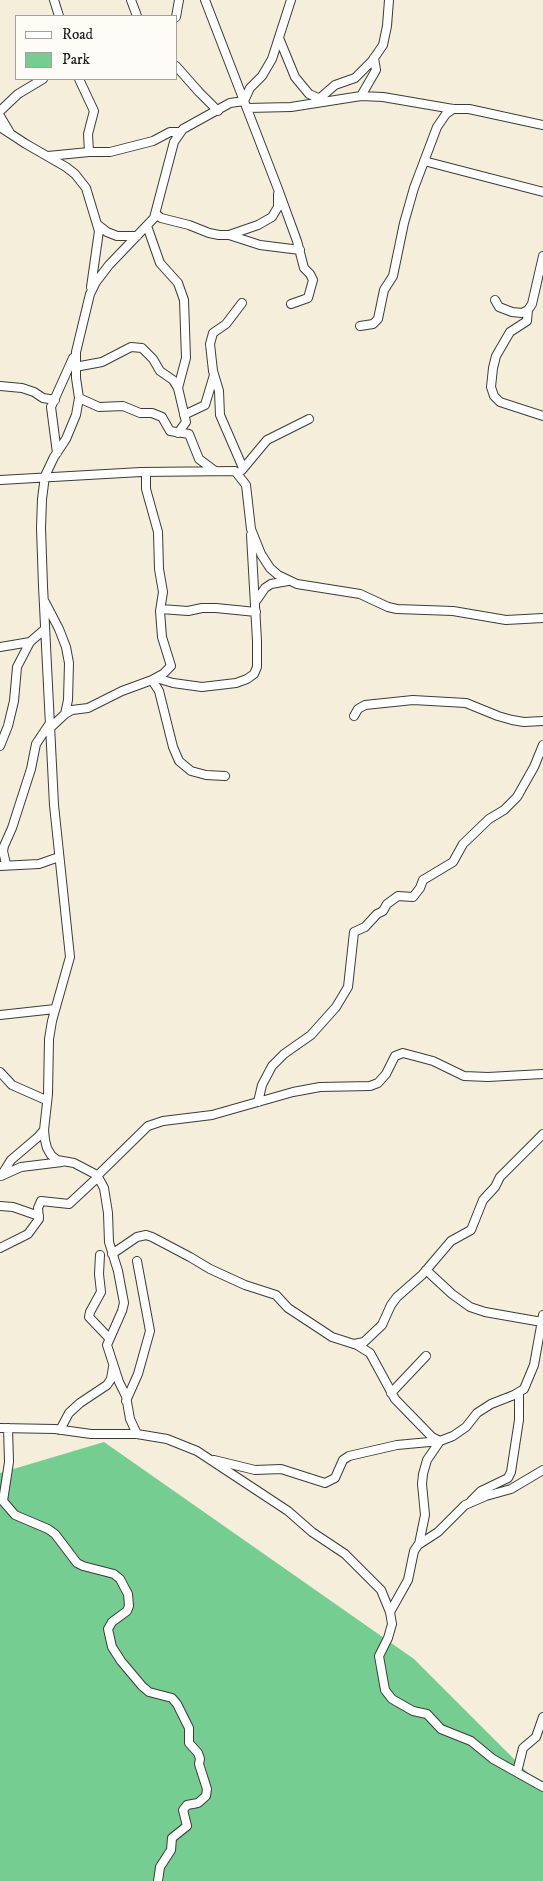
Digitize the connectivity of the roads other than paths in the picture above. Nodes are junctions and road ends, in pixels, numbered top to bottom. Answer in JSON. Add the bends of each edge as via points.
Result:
{"nodes":[{"id":1,"x":54,"y":0,"type":"edge"},
{"id":2,"x":131,"y":0,"type":"edge"},
{"id":3,"x":179,"y":0,"type":"edge"},
{"id":4,"x":205,"y":0,"type":"edge"},
{"id":5,"x":291,"y":0,"type":"edge"},
{"id":6,"x":389,"y":0,"type":"edge"},
{"id":7,"x":59,"y":15,"type":"edge"},
{"id":8,"x":137,"y":15,"type":"edge"},
{"id":9,"x":176,"y":15,"type":"edge"},
{"id":10,"x":279,"y":38,"type":"junction"},
{"id":11,"x":374,"y":58,"type":"junction"},
{"id":12,"x":178,"y":68,"type":"edge"},
{"id":13,"x":40,"y":80,"type":"edge"},
{"id":14,"x":79,"y":80,"type":"edge"},
{"id":15,"x":361,"y":96,"type":"junction"},
{"id":16,"x":323,"y":100,"type":"junction"},
{"id":17,"x":246,"y":104,"type":"junction"},
{"id":18,"x":453,"y":108,"type":"junction"},
{"id":19,"x":0,"y":111,"type":"edge"},
{"id":20,"x":218,"y":111,"type":"junction"},
{"id":21,"x":0,"y":116,"type":"edge"},
{"id":22,"x":543,"y":125,"type":"edge"},
{"id":23,"x":0,"y":127,"type":"edge"},
{"id":24,"x":180,"y":132,"type":"junction"},
{"id":25,"x":10,"y":133,"type":"junction"},
{"id":26,"x":88,"y":152,"type":"junction"},
{"id":27,"x":48,"y":156,"type":"junction"},
{"id":28,"x":424,"y":161,"type":"junction"},
{"id":29,"x":278,"y":189,"type":"junction"},
{"id":30,"x":543,"y":192,"type":"edge"},
{"id":31,"x":156,"y":214,"type":"junction"},
{"id":32,"x":98,"y":225,"type":"junction"},
{"id":33,"x":147,"y":226,"type":"junction"},
{"id":34,"x":229,"y":235,"type":"junction"},
{"id":35,"x":137,"y":236,"type":"junction"},
{"id":36,"x":300,"y":250,"type":"junction"},
{"id":37,"x":543,"y":256,"type":"edge"},
{"id":38,"x":90,"y":294,"type":"junction"},
{"id":39,"x":495,"y":300,"type":"dead end"},
{"id":40,"x":242,"y":303,"type":"dead end"},
{"id":41,"x":291,"y":304,"type":"dead end"},
{"id":42,"x":528,"y":310,"type":"junction"},
{"id":43,"x":360,"y":326,"type":"dead end"},
{"id":44,"x":76,"y":352,"type":"junction"},
{"id":45,"x":75,"y":367,"type":"junction"},
{"id":46,"x":214,"y":375,"type":"junction"},
{"id":47,"x":0,"y":386,"type":"edge"},
{"id":48,"x":178,"y":388,"type":"junction"},
{"id":49,"x":79,"y":398,"type":"junction"},
{"id":50,"x":54,"y":400,"type":"junction"},
{"id":51,"x":184,"y":415,"type":"junction"},
{"id":52,"x":543,"y":416,"type":"edge"},
{"id":53,"x":309,"y":419,"type":"dead end"},
{"id":54,"x":178,"y":433,"type":"junction"},
{"id":55,"x":57,"y":453,"type":"junction"},
{"id":56,"x":215,"y":471,"type":"junction"},
{"id":57,"x":241,"y":471,"type":"junction"},
{"id":58,"x":146,"y":472,"type":"junction"},
{"id":59,"x":45,"y":476,"type":"junction"},
{"id":60,"x":0,"y":480,"type":"edge"},
{"id":61,"x":251,"y":529,"type":"junction"},
{"id":62,"x":290,"y":580,"type":"junction"},
{"id":63,"x":43,"y":598,"type":"junction"},
{"id":64,"x":255,"y":603,"type":"junction"},
{"id":65,"x":161,"y":609,"type":"junction"},
{"id":66,"x":256,"y":612,"type":"junction"},
{"id":67,"x":543,"y":618,"type":"edge"},
{"id":68,"x":45,"y":629,"type":"junction"},
{"id":69,"x":30,"y":642,"type":"junction"},
{"id":70,"x":0,"y":647,"type":"edge"},
{"id":71,"x":154,"y":679,"type":"junction"},
{"id":72,"x":64,"y":714,"type":"junction"},
{"id":73,"x":354,"y":716,"type":"dead end"},
{"id":74,"x":543,"y":721,"type":"edge"},
{"id":75,"x":50,"y":726,"type":"junction"},
{"id":76,"x":543,"y":745,"type":"edge"},
{"id":77,"x":0,"y":746,"type":"edge"},
{"id":78,"x":225,"y":776,"type":"dead end"},
{"id":79,"x":59,"y":857,"type":"junction"},
{"id":80,"x":3,"y":865,"type":"edge"},
{"id":81,"x":55,"y":1009,"type":"junction"},
{"id":82,"x":0,"y":1015,"type":"edge"},
{"id":83,"x":0,"y":1072,"type":"edge"},
{"id":84,"x":543,"y":1074,"type":"edge"},
{"id":85,"x":46,"y":1100,"type":"junction"},
{"id":86,"x":258,"y":1102,"type":"junction"},
{"id":87,"x":44,"y":1130,"type":"junction"},
{"id":88,"x":543,"y":1134,"type":"edge"},
{"id":89,"x":64,"y":1161,"type":"junction"},
{"id":90,"x":98,"y":1176,"type":"junction"},
{"id":91,"x":1,"y":1177,"type":"edge"},
{"id":92,"x":0,"y":1206,"type":"edge"},
{"id":93,"x":39,"y":1216,"type":"junction"},
{"id":94,"x":0,"y":1248,"type":"edge"},
{"id":95,"x":112,"y":1254,"type":"junction"},
{"id":96,"x":100,"y":1255,"type":"dead end"},
{"id":97,"x":137,"y":1261,"type":"dead end"},
{"id":98,"x":426,"y":1270,"type":"junction"},
{"id":99,"x":542,"y":1319,"type":"edge"},
{"id":100,"x":109,"y":1338,"type":"junction"},
{"id":101,"x":354,"y":1344,"type":"junction"},
{"id":102,"x":426,"y":1356,"type":"dead end"},
{"id":103,"x":113,"y":1364,"type":"junction"},
{"id":104,"x":519,"y":1392,"type":"junction"},
{"id":105,"x":392,"y":1393,"type":"junction"},
{"id":106,"x":126,"y":1401,"type":"junction"},
{"id":107,"x":4,"y":1428,"type":"edge"},
{"id":108,"x":60,"y":1430,"type":"junction"},
{"id":109,"x":137,"y":1434,"type":"junction"},
{"id":110,"x":440,"y":1441,"type":"junction"},
{"id":111,"x":209,"y":1458,"type":"junction"},
{"id":112,"x":543,"y":1470,"type":"edge"},
{"id":113,"x":470,"y":1502,"type":"junction"},
{"id":114,"x":419,"y":1544,"type":"junction"},
{"id":115,"x":390,"y":1612,"type":"junction"},
{"id":116,"x":543,"y":1717,"type":"edge"},
{"id":117,"x":517,"y":1772,"type":"junction"},
{"id":118,"x":543,"y":1787,"type":"edge"},
{"id":119,"x":158,"y":1881,"type":"edge"}],
"edges":[{"from":1,"to":7,"type":"street"},
{"from":2,"to":8,"type":"street"},
{"from":3,"to":9,"type":"street"},
{"from":4,"to":17,"type":"street"},
{"from":5,"to":10,"type":"street"},
{"from":6,"to":11,"type":"street","via":[[383,45]]},
{"from":10,"to":16,"type":"street","via":[[295,77],[309,94]]},
{"from":10,"to":17,"type":"street","via":[[271,62],[250,88]]},
{"from":11,"to":15,"type":"street","via":[[376,70]]},
{"from":11,"to":16,"type":"street","via":[[355,78],[335,85]]},
{"from":12,"to":20,"type":"street"},
{"from":13,"to":19,"type":"street","via":[[18,94]]},
{"from":14,"to":26,"type":"street","via":[[94,111],[88,134]]},
{"from":15,"to":16,"type":"street"},
{"from":15,"to":18,"type":"street"},
{"from":16,"to":17,"type":"street","via":[[292,107]]},
{"from":17,"to":20,"type":"street","via":[[230,103]]},
{"from":17,"to":29,"type":"street"},
{"from":18,"to":22,"type":"street"},
{"from":18,"to":28,"type":"street","via":[[437,127]]},
{"from":20,"to":24,"type":"street"},
{"from":21,"to":25,"type":"street"},
{"from":23,"to":25,"type":"street"},
{"from":24,"to":26,"type":"street","via":[[170,132],[153,141],[110,152]]},
{"from":24,"to":31,"type":"street","via":[[167,164]]},
{"from":25,"to":27,"type":"street"},
{"from":26,"to":27,"type":"street"},
{"from":27,"to":32,"type":"street","via":[[75,174],[86,188]]},
{"from":28,"to":30,"type":"street"},
{"from":28,"to":43,"type":"street","via":[[406,216],[393,276],[382,294],[378,319]]},
{"from":29,"to":34,"type":"street","via":[[278,207],[272,217]]},
{"from":29,"to":36,"type":"street"},
{"from":31,"to":33,"type":"street"},
{"from":31,"to":34,"type":"street","via":[[209,233]]},
{"from":32,"to":35,"type":"street","via":[[117,236]]},
{"from":32,"to":38,"type":"street"},
{"from":33,"to":35,"type":"street"},
{"from":33,"to":48,"type":"street","via":[[160,262],[178,282],[184,300],[186,358]]},
{"from":34,"to":36,"type":"street","via":[[260,245]]},
{"from":35,"to":38,"type":"street","via":[[109,265]]},
{"from":36,"to":41,"type":"street","via":[[312,284],[308,298]]},
{"from":37,"to":42,"type":"street"},
{"from":38,"to":44,"type":"street"},
{"from":39,"to":42,"type":"street","via":[[499,307],[512,312]]},
{"from":40,"to":46,"type":"street","via":[[226,324],[211,336]]},
{"from":42,"to":52,"type":"street","via":[[527,321],[510,332],[496,356],[491,386],[500,402]]},
{"from":44,"to":45,"type":"street"},
{"from":44,"to":50,"type":"street"},
{"from":45,"to":48,"type":"street","via":[[102,362],[131,347],[140,347]]},
{"from":45,"to":49,"type":"street"},
{"from":46,"to":51,"type":"street","via":[[205,405]]},
{"from":46,"to":57,"type":"street","via":[[219,391],[220,415]]},
{"from":47,"to":50,"type":"street","via":[[22,388]]},
{"from":48,"to":51,"type":"street"},
{"from":49,"to":54,"type":"street","via":[[99,407],[123,406],[140,413],[152,413],[163,418],[170,431]]},
{"from":49,"to":55,"type":"street","via":[[76,415]]},
{"from":50,"to":55,"type":"street","via":[[51,409]]},
{"from":51,"to":54,"type":"street","via":[[185,424]]},
{"from":53,"to":57,"type":"street","via":[[267,440]]},
{"from":54,"to":56,"type":"street","via":[[190,435],[199,459]]},
{"from":55,"to":59,"type":"street"},
{"from":56,"to":57,"type":"street"},
{"from":56,"to":58,"type":"street"},
{"from":57,"to":61,"type":"street","via":[[248,492]]},
{"from":58,"to":59,"type":"street"},
{"from":58,"to":65,"type":"street","via":[[146,489],[158,532],[163,592]]},
{"from":59,"to":60,"type":"street"},
{"from":59,"to":63,"type":"street","via":[[40,528]]},
{"from":61,"to":62,"type":"street","via":[[265,562],[278,575]]},
{"from":61,"to":64,"type":"street"},
{"from":62,"to":64,"type":"street","via":[[271,584]]},
{"from":62,"to":67,"type":"street","via":[[312,587],[354,592],[400,609],[453,611],[506,620]]},
{"from":63,"to":68,"type":"street"},
{"from":63,"to":72,"type":"street","via":[[59,629],[69,663],[68,700]]},
{"from":64,"to":66,"type":"street"},
{"from":65,"to":66,"type":"street","via":[[216,608]]},
{"from":65,"to":71,"type":"street","via":[[162,638],[171,665]]},
{"from":66,"to":71,"type":"street","via":[[257,667],[247,679],[202,687]]},
{"from":68,"to":69,"type":"street"},
{"from":68,"to":75,"type":"street"},
{"from":69,"to":70,"type":"street"},
{"from":69,"to":77,"type":"street","via":[[17,667],[14,700]]},
{"from":71,"to":72,"type":"street","via":[[94,706]]},
{"from":71,"to":78,"type":"street","via":[[160,690],[179,761],[191,771]]},
{"from":72,"to":75,"type":"street"},
{"from":73,"to":74,"type":"street","via":[[365,705],[413,700],[466,703],[512,720]]},
{"from":75,"to":79,"type":"street"},
{"from":75,"to":80,"type":"street","via":[[36,744],[31,769],[4,846]]},
{"from":76,"to":86,"type":"street","via":[[516,797],[463,844],[453,862],[424,880],[413,897],[398,896],[365,927],[354,932],[348,987],[336,1007],[311,1035],[272,1066]]},
{"from":79,"to":80,"type":"street","via":[[39,864]]},
{"from":79,"to":81,"type":"street","via":[[70,957]]},
{"from":81,"to":82,"type":"street"},
{"from":81,"to":85,"type":"street"},
{"from":83,"to":85,"type":"street","via":[[12,1085]]},
{"from":84,"to":86,"type":"street","via":[[464,1076],[433,1061],[403,1053],[396,1056],[378,1083],[370,1086],[320,1087]]},
{"from":85,"to":87,"type":"street"},
{"from":86,"to":90,"type":"street","via":[[212,1115],[148,1126]]},
{"from":87,"to":89,"type":"street","via":[[46,1148],[56,1160]]},
{"from":87,"to":91,"type":"street","via":[[11,1160]]},
{"from":88,"to":98,"type":"street","via":[[500,1177],[483,1200],[471,1230],[451,1241]]},
{"from":89,"to":90,"type":"street"},
{"from":89,"to":91,"type":"street","via":[[21,1167]]},
{"from":90,"to":93,"type":"street","via":[[69,1204],[41,1201]]},
{"from":90,"to":95,"type":"street","via":[[104,1188]]},
{"from":92,"to":93,"type":"street"},
{"from":93,"to":94,"type":"street","via":[[28,1234]]},
{"from":95,"to":100,"type":"street","via":[[124,1303]]},
{"from":95,"to":101,"type":"street","via":[[137,1237],[152,1237],[210,1269],[280,1297],[285,1306],[332,1337]]},
{"from":96,"to":100,"type":"street","via":[[101,1290],[89,1316]]},
{"from":97,"to":106,"type":"street","via":[[150,1331],[138,1374]]},
{"from":98,"to":99,"type":"street","via":[[470,1307]]},
{"from":98,"to":101,"type":"street","via":[[403,1290],[382,1324],[364,1342]]},
{"from":99,"to":104,"type":"street","via":[[534,1365]]},
{"from":100,"to":103,"type":"street","via":[[107,1345]]},
{"from":101,"to":105,"type":"street","via":[[370,1353]]},
{"from":102,"to":105,"type":"street"},
{"from":103,"to":106,"type":"street"},
{"from":103,"to":108,"type":"street","via":[[107,1385],[69,1413]]},
{"from":104,"to":110,"type":"street","via":[[491,1404],[459,1432]]},
{"from":104,"to":113,"type":"street","via":[[519,1420],[508,1478],[481,1491]]},
{"from":105,"to":110,"type":"street","via":[[399,1404]]},
{"from":106,"to":109,"type":"street"},
{"from":107,"to":108,"type":"street"},
{"from":107,"to":119,"type":"street","via":[[9,1462],[3,1501],[15,1515],[55,1534],[77,1563],[114,1574],[120,1579],[128,1594],[128,1606],[108,1630],[112,1647],[142,1686],[149,1692],[172,1698],[177,1704],[188,1728],[189,1743],[200,1759],[206,1795],[183,1810],[187,1826],[172,1838],[171,1850],[160,1867]]},
{"from":108,"to":109,"type":"street"},
{"from":109,"to":111,"type":"street","via":[[167,1439]]},
{"from":110,"to":111,"type":"street","via":[[397,1445],[349,1456],[343,1460],[335,1478],[325,1483],[281,1469],[255,1470]]},
{"from":110,"to":114,"type":"street","via":[[427,1460],[424,1474],[425,1515]]},
{"from":111,"to":115,"type":"street","via":[[345,1554],[379,1587]]},
{"from":112,"to":113,"type":"street","via":[[511,1488]]},
{"from":113,"to":114,"type":"street","via":[[438,1532]]},
{"from":114,"to":115,"type":"street","via":[[414,1551],[408,1580]]},
{"from":115,"to":117,"type":"street","via":[[392,1627],[379,1654],[386,1692],[413,1711],[427,1714],[441,1729],[471,1741],[493,1759]]},
{"from":116,"to":117,"type":"street","via":[[536,1737],[524,1748]]},
{"from":117,"to":118,"type":"street"}]}
